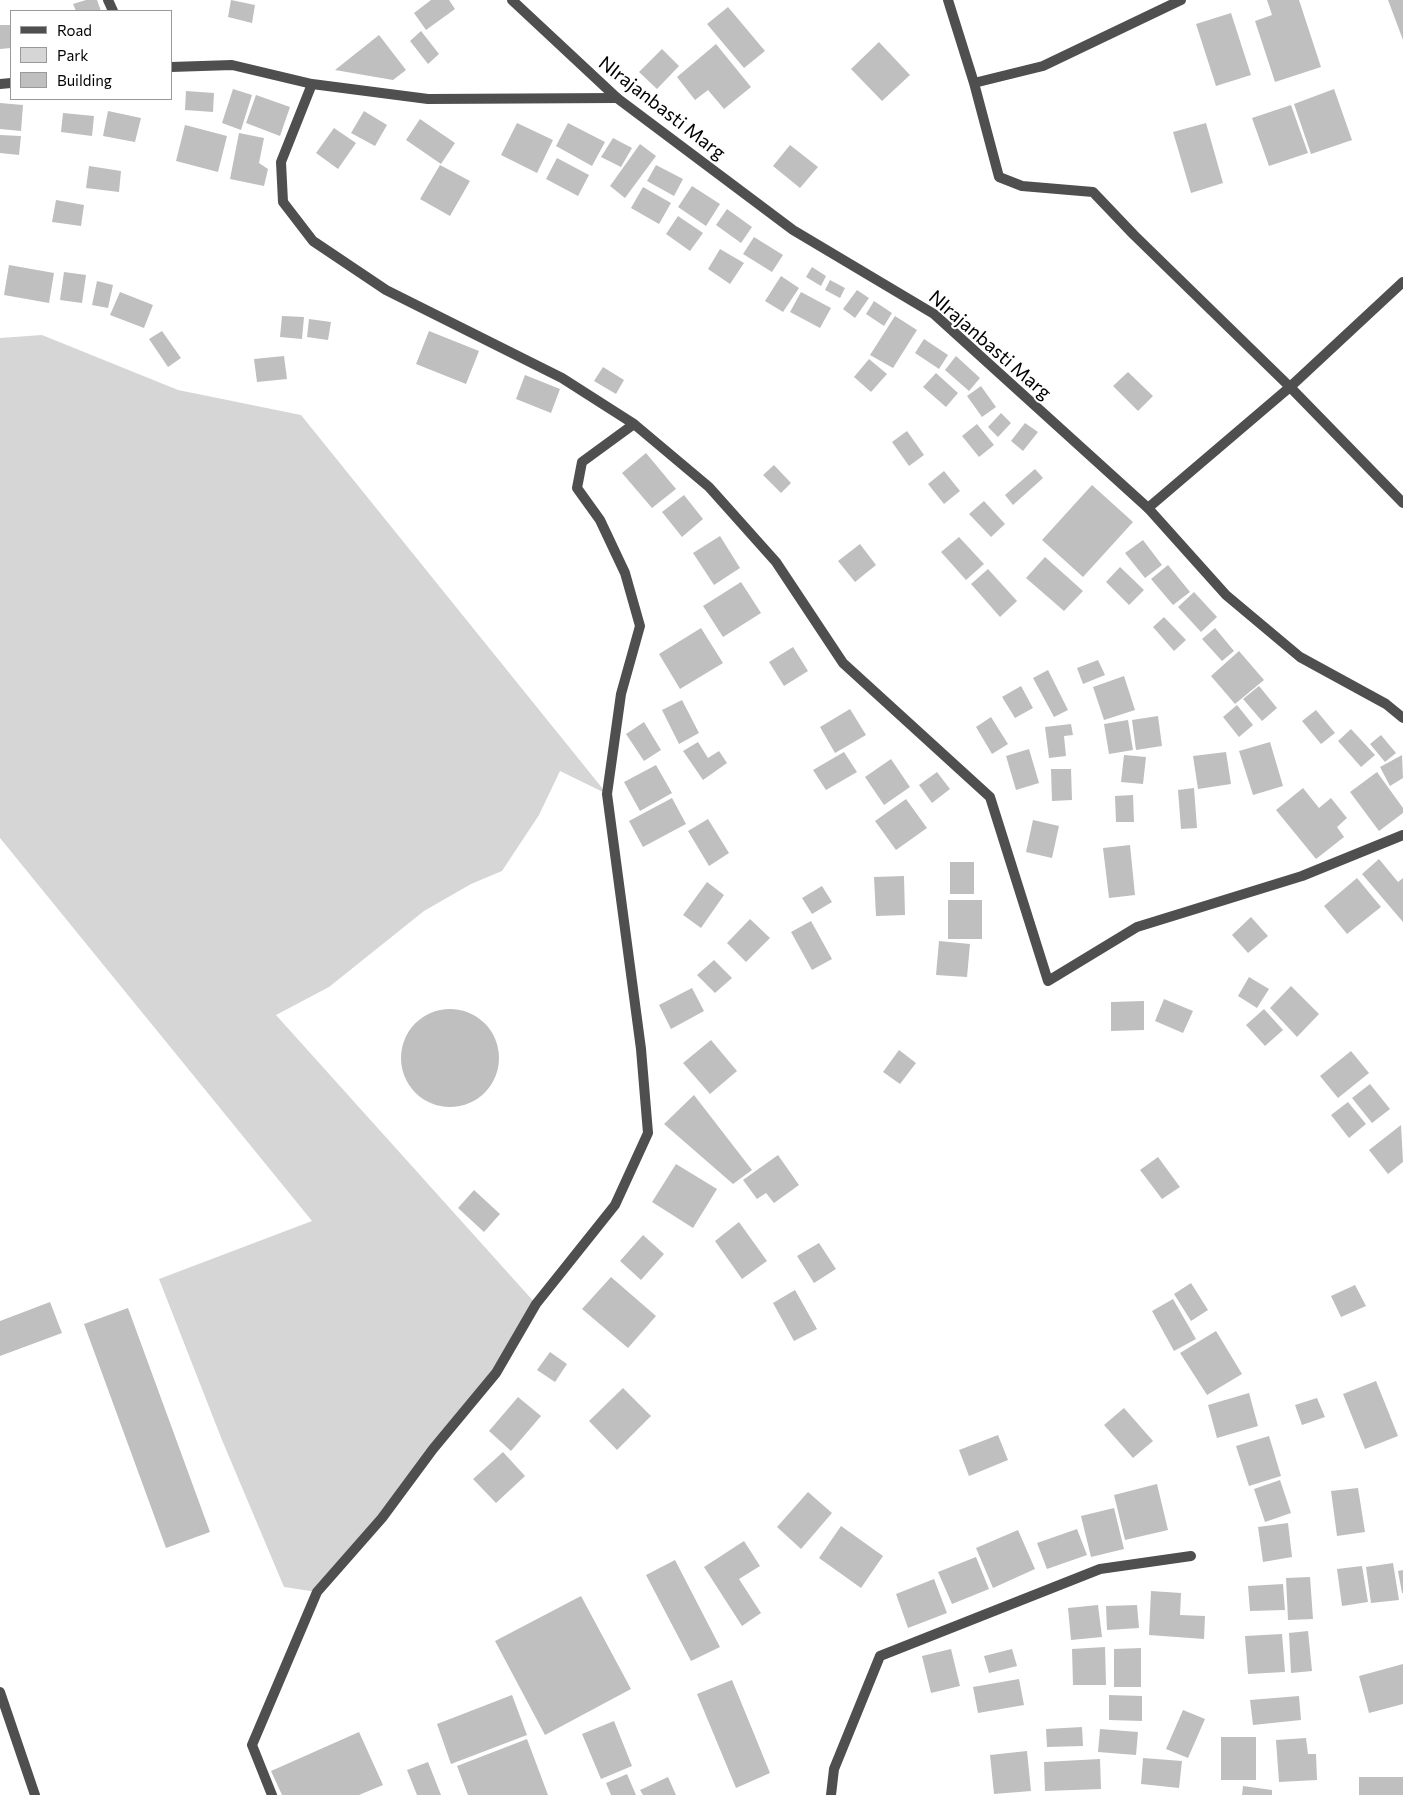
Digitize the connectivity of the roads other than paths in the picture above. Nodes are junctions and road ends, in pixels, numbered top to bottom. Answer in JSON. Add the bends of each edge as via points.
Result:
{"nodes":[{"id":1,"x":512,"y":0,"type":"edge"},
{"id":2,"x":948,"y":0,"type":"edge"},
{"id":3,"x":1181,"y":0,"type":"edge"},
{"id":4,"x":172,"y":67,"type":"edge"},
{"id":5,"x":974,"y":83,"type":"junction"},
{"id":6,"x":312,"y":84,"type":"junction"},
{"id":7,"x":617,"y":98,"type":"junction"},
{"id":8,"x":1403,"y":282,"type":"edge"},
{"id":9,"x":1290,"y":387,"type":"junction"},
{"id":10,"x":634,"y":424,"type":"junction"},
{"id":11,"x":1403,"y":503,"type":"edge"},
{"id":12,"x":1148,"y":508,"type":"junction"},
{"id":13,"x":1403,"y":718,"type":"edge"},
{"id":14,"x":1403,"y":835,"type":"edge"},
{"id":15,"x":1191,"y":1556,"type":"dead end"},
{"id":16,"x":0,"y":1692,"type":"edge"},
{"id":17,"x":35,"y":1795,"type":"edge"},
{"id":18,"x":272,"y":1795,"type":"edge"},
{"id":19,"x":832,"y":1795,"type":"edge"}],
"edges":[{"from":1,"to":7,"type":"street","name":"NIrajanbasti Marg"},
{"from":2,"to":5,"type":"street"},
{"from":3,"to":5,"type":"street","via":[[1043,66]]},
{"from":4,"to":6,"type":"street","via":[[232,65]]},
{"from":5,"to":9,"type":"street","via":[[999,177],[1022,186],[1093,192]]},
{"from":6,"to":7,"type":"street","via":[[428,99]]},
{"from":6,"to":10,"type":"street","via":[[281,162],[283,202],[313,241],[386,290],[562,378]]},
{"from":7,"to":12,"type":"street","name":"NIrajanbasti Marg","via":[[793,230],[934,314]]},
{"from":8,"to":9,"type":"street"},
{"from":9,"to":11,"type":"street"},
{"from":9,"to":12,"type":"street"},
{"from":10,"to":14,"type":"street","via":[[709,487],[776,562],[842,664],[990,797],[1048,981],[1137,927],[1302,876]]},
{"from":10,"to":18,"type":"street","via":[[582,462],[577,488],[600,520],[625,573],[640,626],[621,694],[607,794],[641,1049],[648,1133],[615,1205],[536,1304],[496,1373],[382,1518],[317,1592],[252,1745]]},
{"from":12,"to":13,"type":"street","name":"NIrajanbasti Marg","via":[[1226,595],[1300,657],[1386,704]]},
{"from":15,"to":19,"type":"street","via":[[1100,1569],[880,1656],[834,1769]]},
{"from":16,"to":17,"type":"street"}]}
